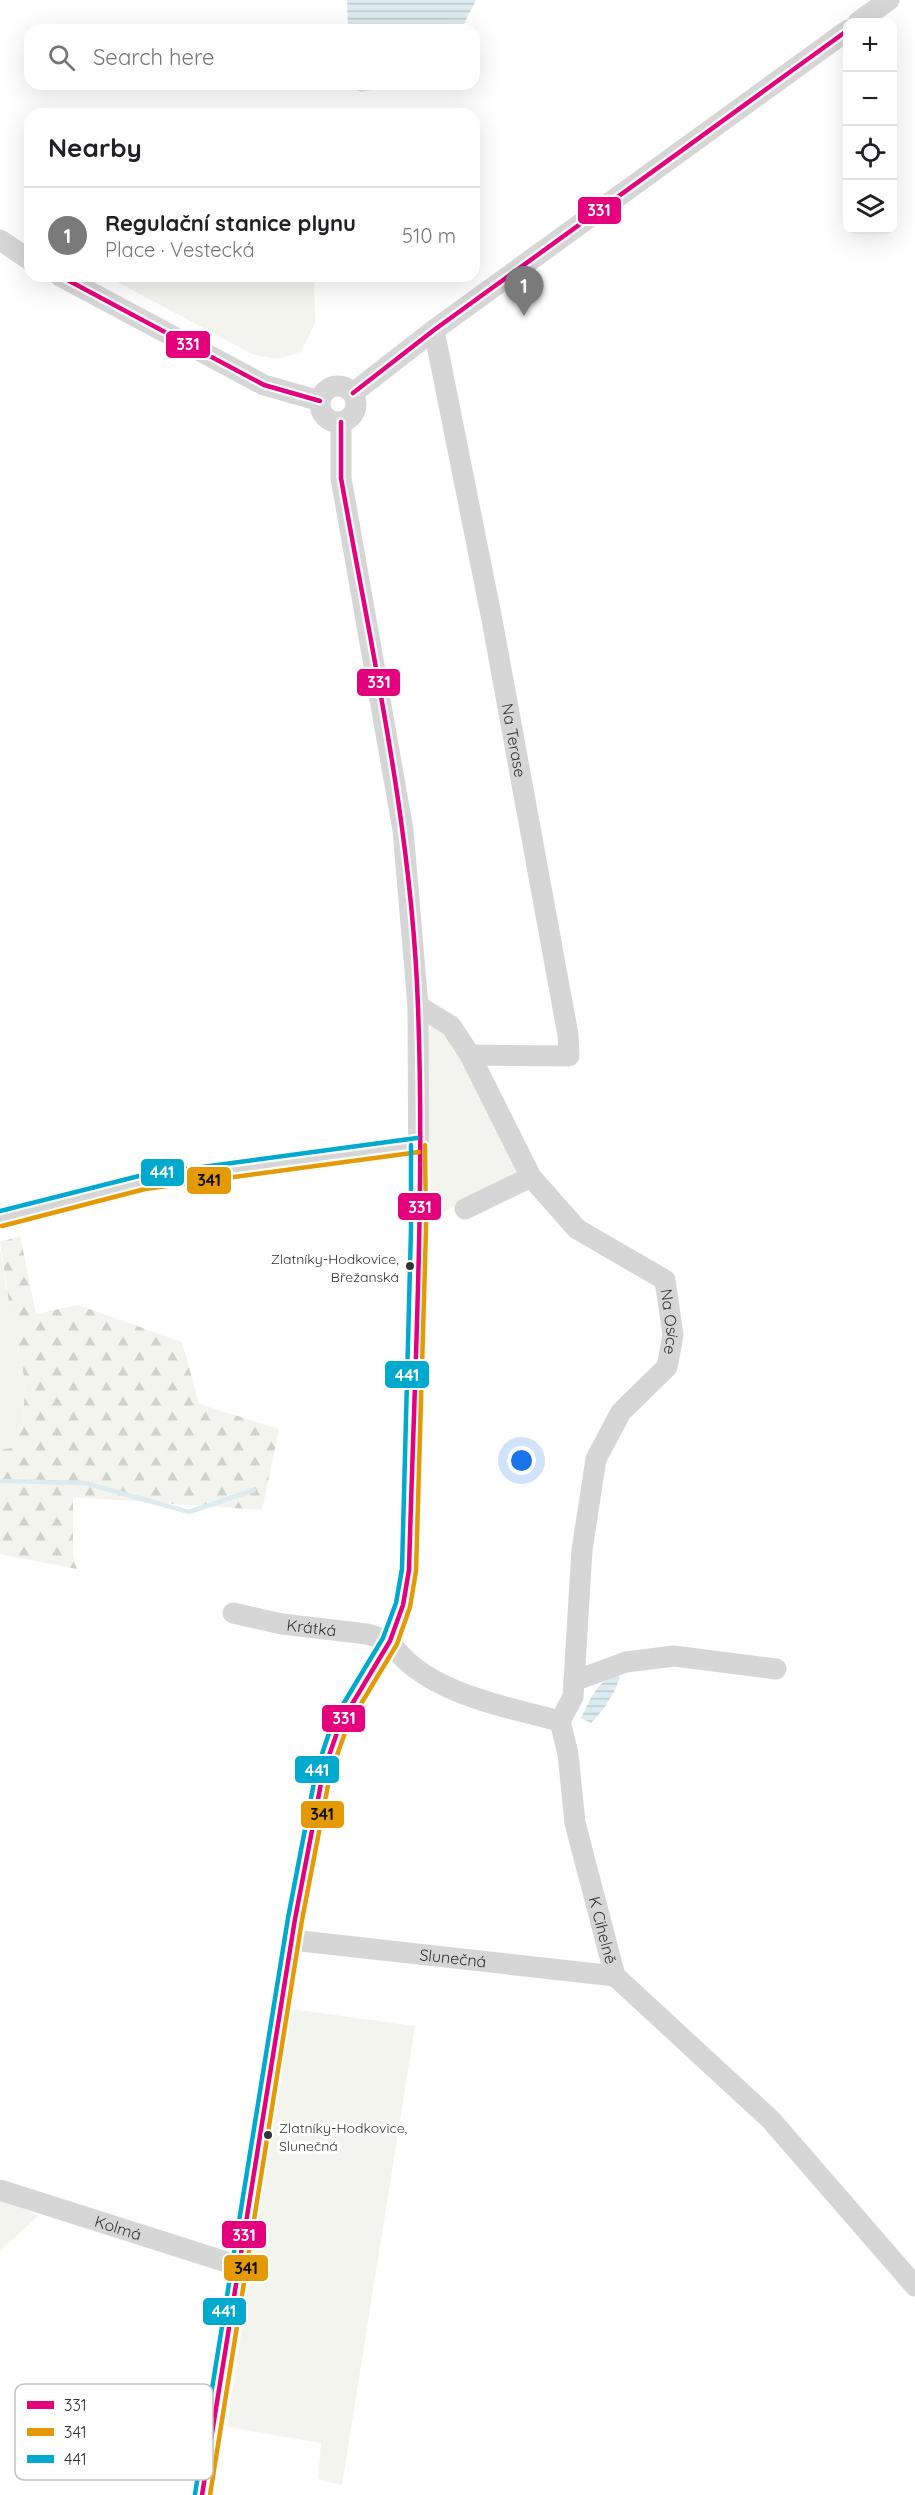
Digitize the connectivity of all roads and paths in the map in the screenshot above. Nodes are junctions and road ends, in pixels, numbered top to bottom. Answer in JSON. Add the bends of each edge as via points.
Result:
{"nodes":[{"id":1,"x":889,"y":0,"type":"edge"},
{"id":2,"x":864,"y":18,"type":"edge"},
{"id":3,"x":843,"y":34,"type":"edge"},
{"id":4,"x":0,"y":240,"type":"edge"},
{"id":5,"x":24,"y":256,"type":"edge"},
{"id":6,"x":71,"y":282,"type":"edge"},
{"id":7,"x":434,"y":330,"type":"junction"},
{"id":8,"x":354,"y":393,"type":"junction"},
{"id":9,"x":320,"y":401,"type":"junction"},
{"id":10,"x":341,"y":422,"type":"junction"},
{"id":11,"x":418,"y":1006,"type":"junction"},
{"id":12,"x":470,"y":1055,"type":"junction"},
{"id":13,"x":418,"y":1145,"type":"junction"},
{"id":14,"x":531,"y":1177,"type":"junction"},
{"id":15,"x":465,"y":1209,"type":"dead end"},
{"id":16,"x":0,"y":1218,"type":"edge"},
{"id":17,"x":232,"y":1613,"type":"dead end"},
{"id":18,"x":390,"y":1641,"type":"junction"},
{"id":19,"x":776,"y":1669,"type":"dead end"},
{"id":20,"x":574,"y":1681,"type":"junction"},
{"id":21,"x":560,"y":1721,"type":"junction"},
{"id":22,"x":292,"y":1940,"type":"junction"},
{"id":23,"x":615,"y":1976,"type":"junction"},
{"id":24,"x":0,"y":2190,"type":"edge"},
{"id":25,"x":239,"y":2266,"type":"junction"},
{"id":26,"x":915,"y":2286,"type":"edge"},
{"id":27,"x":213,"y":2427,"type":"edge"},
{"id":28,"x":204,"y":2480,"type":"edge"},
{"id":29,"x":202,"y":2495,"type":"edge"}],
"edges":[{"from":1,"to":2,"type":"street"},
{"from":3,"to":7,"type":"street"},
{"from":4,"to":5,"type":"street"},
{"from":6,"to":9,"type":"street","via":[[264,385]]},
{"from":7,"to":8,"type":"street"},
{"from":7,"to":12,"type":"street","name":"Na Terase","via":[[492,620],[569,1056]]},
{"from":8,"to":9,"type":"street","via":[[334,386],[325,391]]},
{"from":8,"to":10,"type":"street","via":[[356,411]]},
{"from":9,"to":10,"type":"street","via":[[326,417]]},
{"from":10,"to":11,"type":"street","via":[[341,478],[403,830]]},
{"from":11,"to":12,"type":"street","name":"Na Osice","via":[[451,1026]]},
{"from":11,"to":13,"type":"street"},
{"from":12,"to":14,"type":"street","name":"Na Osice"},
{"from":13,"to":16,"type":"street","via":[[144,1182]]},
{"from":13,"to":18,"type":"street","via":[[409,1570],[403,1605]]},
{"from":14,"to":15,"type":"street"},
{"from":14,"to":20,"type":"street","name":"Na Osice","via":[[577,1228],[665,1280],[673,1335],[667,1367],[621,1412],[596,1459],[582,1550]]},
{"from":17,"to":18,"type":"street","name":"Krátká"},
{"from":18,"to":21,"type":"street","via":[[423,1674],[479,1700]]},
{"from":18,"to":22,"type":"street","via":[[340,1724],[323,1773]]},
{"from":19,"to":20,"type":"street","via":[[674,1656],[626,1662]]},
{"from":20,"to":21,"type":"street","name":"Na Osice","via":[[573,1697]]},
{"from":21,"to":23,"type":"street","name":"K Cihelně","via":[[568,1754],[575,1823]]},
{"from":22,"to":23,"type":"street","name":"Slunečná"},
{"from":22,"to":25,"type":"street"},
{"from":23,"to":26,"type":"street","name":"K Cihelně","via":[[771,2120]]},
{"from":24,"to":25,"type":"street","name":"Kolmá"},
{"from":25,"to":27,"type":"street"},
{"from":28,"to":29,"type":"street"}]}
